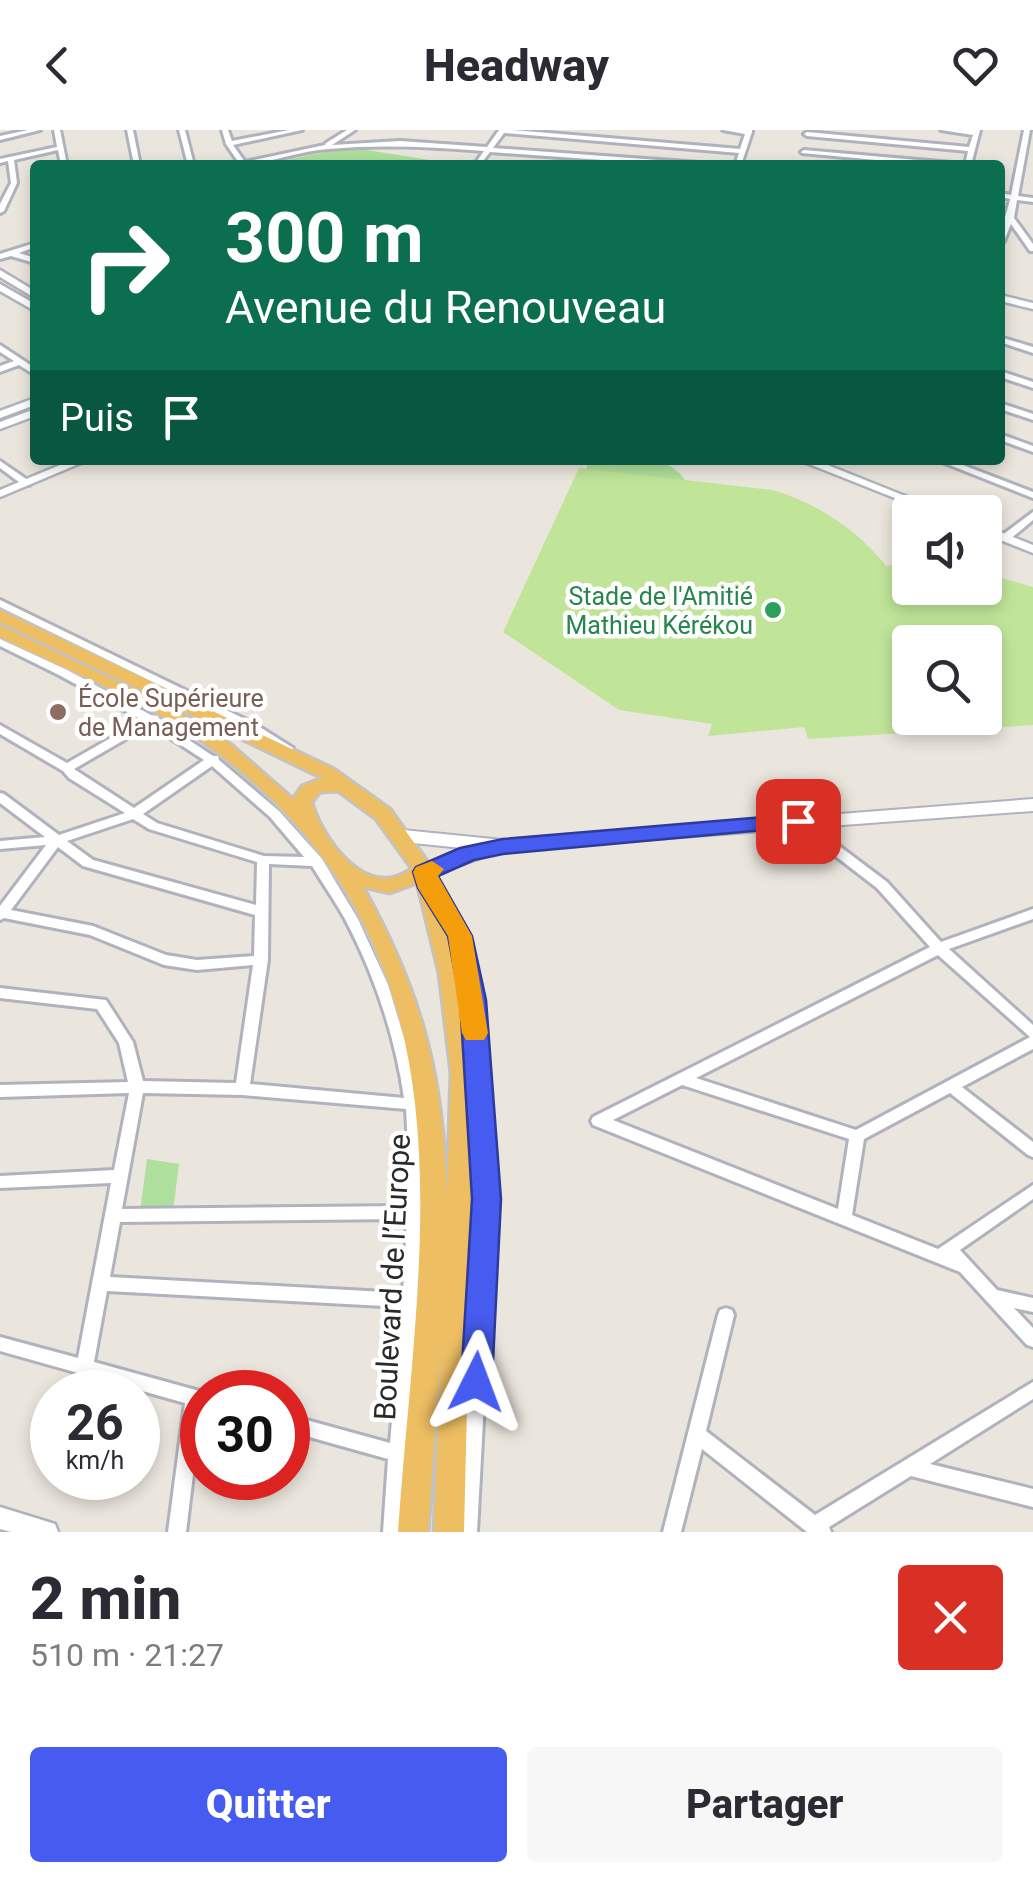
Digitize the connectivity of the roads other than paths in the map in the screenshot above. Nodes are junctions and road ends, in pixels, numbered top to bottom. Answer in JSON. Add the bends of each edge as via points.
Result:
{"nodes":[{"id":1,"x":37,"y":130,"type":"edge"},
{"id":2,"x":58,"y":130,"type":"edge"},
{"id":3,"x":130,"y":130,"type":"edge"},
{"id":4,"x":182,"y":130,"type":"edge"},
{"id":5,"x":226,"y":130,"type":"edge"},
{"id":6,"x":299,"y":130,"type":"edge"},
{"id":7,"x":352,"y":130,"type":"edge"},
{"id":8,"x":613,"y":130,"type":"edge"},
{"id":9,"x":726,"y":130,"type":"edge"},
{"id":10,"x":944,"y":130,"type":"edge"},
{"id":11,"x":1027,"y":130,"type":"edge"},
{"id":12,"x":503,"y":131,"type":"edge"},
{"id":13,"x":749,"y":131,"type":"edge"},
{"id":14,"x":808,"y":132,"type":"edge"},
{"id":15,"x":977,"y":132,"type":"edge"},
{"id":16,"x":558,"y":133,"type":"edge"},
{"id":17,"x":0,"y":138,"type":"edge"},
{"id":18,"x":607,"y":140,"type":"junction"},
{"id":19,"x":229,"y":144,"type":"junction"},
{"id":20,"x":322,"y":146,"type":"junction"},
{"id":21,"x":60,"y":148,"type":"junction"},
{"id":22,"x":486,"y":149,"type":"junction"},
{"id":23,"x":972,"y":149,"type":"junction"},
{"id":24,"x":743,"y":151,"type":"junction"},
{"id":25,"x":804,"y":152,"type":"junction"},
{"id":26,"x":548,"y":153,"type":"junction"},
{"id":27,"x":10,"y":159,"type":"junction"},
{"id":28,"x":63,"y":160,"type":"edge"},
{"id":29,"x":136,"y":160,"type":"edge"},
{"id":30,"x":190,"y":160,"type":"edge"},
{"id":31,"x":239,"y":160,"type":"edge"},
{"id":32,"x":260,"y":160,"type":"edge"},
{"id":33,"x":479,"y":160,"type":"edge"},
{"id":34,"x":544,"y":160,"type":"edge"},
{"id":35,"x":594,"y":160,"type":"edge"},
{"id":36,"x":740,"y":160,"type":"edge"},
{"id":37,"x":802,"y":160,"type":"edge"},
{"id":38,"x":895,"y":160,"type":"edge"},
{"id":39,"x":969,"y":160,"type":"edge"},
{"id":40,"x":0,"y":161,"type":"edge"},
{"id":41,"x":1018,"y":180,"type":"junction"},
{"id":42,"x":1033,"y":182,"type":"edge"},
{"id":43,"x":14,"y":183,"type":"junction"},
{"id":44,"x":0,"y":186,"type":"edge"},
{"id":45,"x":1005,"y":195,"type":"edge"},
{"id":46,"x":1012,"y":196,"type":"junction"},
{"id":47,"x":1033,"y":200,"type":"edge"},
{"id":48,"x":0,"y":211,"type":"edge"},
{"id":49,"x":1010,"y":218,"type":"junction"},
{"id":50,"x":1005,"y":228,"type":"edge"},
{"id":51,"x":30,"y":245,"type":"edge"},
{"id":52,"x":1033,"y":249,"type":"edge"},
{"id":53,"x":16,"y":251,"type":"junction"},
{"id":54,"x":0,"y":258,"type":"edge"},
{"id":55,"x":30,"y":258,"type":"edge"},
{"id":56,"x":0,"y":274,"type":"edge"},
{"id":57,"x":0,"y":287,"type":"edge"},
{"id":58,"x":30,"y":292,"type":"edge"},
{"id":59,"x":1005,"y":301,"type":"edge"},
{"id":60,"x":30,"y":305,"type":"edge"},
{"id":61,"x":1033,"y":306,"type":"edge"},
{"id":62,"x":1005,"y":341,"type":"edge"},
{"id":63,"x":0,"y":348,"type":"edge"},
{"id":64,"x":1033,"y":350,"type":"edge"},
{"id":65,"x":20,"y":362,"type":"junction"},
{"id":66,"x":0,"y":369,"type":"edge"},
{"id":67,"x":30,"y":369,"type":"edge"},
{"id":68,"x":1005,"y":376,"type":"edge"},
{"id":69,"x":1033,"y":385,"type":"edge"},
{"id":70,"x":30,"y":403,"type":"edge"},
{"id":71,"x":1005,"y":408,"type":"edge"},
{"id":72,"x":0,"y":414,"type":"edge"},
{"id":73,"x":30,"y":414,"type":"edge"},
{"id":74,"x":1033,"y":418,"type":"edge"},
{"id":75,"x":0,"y":426,"type":"edge"},
{"id":76,"x":1005,"y":439,"type":"edge"},
{"id":77,"x":1033,"y":449,"type":"edge"},
{"id":78,"x":0,"y":464,"type":"edge"},
{"id":79,"x":70,"y":465,"type":"edge"},
{"id":80,"x":818,"y":465,"type":"edge"},
{"id":81,"x":955,"y":465,"type":"edge"},
{"id":82,"x":26,"y":483,"type":"junction"},
{"id":83,"x":0,"y":494,"type":"edge"},
{"id":84,"x":896,"y":495,"type":"edge"},
{"id":85,"x":1033,"y":495,"type":"edge"},
{"id":86,"x":1033,"y":515,"type":"edge"},
{"id":87,"x":1004,"y":538,"type":"joint"},
{"id":88,"x":1033,"y":549,"type":"edge"},
{"id":89,"x":0,"y":603,"type":"edge"},
{"id":90,"x":0,"y":615,"type":"edge"},
{"id":91,"x":1,"y":640,"type":"edge"},
{"id":92,"x":154,"y":718,"type":"junction"},
{"id":93,"x":0,"y":729,"type":"edge"},
{"id":94,"x":214,"y":759,"type":"junction"},
{"id":95,"x":67,"y":768,"type":"junction"},
{"id":96,"x":336,"y":779,"type":"junction"},
{"id":97,"x":0,"y":797,"type":"edge"},
{"id":98,"x":1033,"y":805,"type":"edge"},
{"id":99,"x":133,"y":816,"type":"junction"},
{"id":100,"x":798,"y":821,"type":"junction"},
{"id":101,"x":308,"y":823,"type":"junction"},
{"id":102,"x":402,"y":836,"type":"junction"},
{"id":103,"x":57,"y":840,"type":"junction"},
{"id":104,"x":0,"y":845,"type":"edge"},
{"id":105,"x":503,"y":846,"type":"junction"},
{"id":106,"x":263,"y":860,"type":"junction"},
{"id":107,"x":328,"y":863,"type":"junction"},
{"id":108,"x":427,"y":880,"type":"junction"},
{"id":109,"x":259,"y":910,"type":"junction"},
{"id":110,"x":0,"y":914,"type":"edge"},
{"id":111,"x":1033,"y":914,"type":"edge"},
{"id":112,"x":939,"y":948,"type":"junction"},
{"id":113,"x":261,"y":960,"type":"junction"},
{"id":114,"x":0,"y":993,"type":"edge"},
{"id":115,"x":1033,"y":1032,"type":"edge"},
{"id":116,"x":1033,"y":1042,"type":"edge"},
{"id":117,"x":684,"y":1080,"type":"junction"},
{"id":118,"x":950,"y":1085,"type":"junction"},
{"id":119,"x":137,"y":1087,"type":"junction"},
{"id":120,"x":242,"y":1090,"type":"junction"},
{"id":121,"x":0,"y":1091,"type":"edge"},
{"id":122,"x":411,"y":1104,"type":"junction"},
{"id":123,"x":856,"y":1136,"type":"junction"},
{"id":124,"x":1033,"y":1151,"type":"edge"},
{"id":125,"x":121,"y":1176,"type":"junction"},
{"id":126,"x":0,"y":1182,"type":"edge"},
{"id":127,"x":1033,"y":1191,"type":"edge"},
{"id":128,"x":414,"y":1212,"type":"junction"},
{"id":129,"x":114,"y":1216,"type":"junction"},
{"id":130,"x":844,"y":1218,"type":"junction"},
{"id":131,"x":944,"y":1252,"type":"junction"},
{"id":132,"x":101,"y":1284,"type":"junction"},
{"id":133,"x":994,"y":1297,"type":"junction"},
{"id":134,"x":409,"y":1300,"type":"junction"},
{"id":135,"x":1033,"y":1305,"type":"edge"},
{"id":136,"x":726,"y":1315,"type":"dead end"},
{"id":137,"x":1033,"y":1340,"type":"edge"},
{"id":138,"x":0,"y":1344,"type":"edge"},
{"id":139,"x":86,"y":1367,"type":"junction"},
{"id":140,"x":1033,"y":1390,"type":"edge"},
{"id":141,"x":180,"y":1393,"type":"edge"},
{"id":142,"x":310,"y":1429,"type":"edge"},
{"id":143,"x":696,"y":1434,"type":"junction"},
{"id":144,"x":396,"y":1453,"type":"junction"},
{"id":145,"x":909,"y":1467,"type":"junction"},
{"id":146,"x":1033,"y":1498,"type":"edge"},
{"id":147,"x":182,"y":1500,"type":"edge"},
{"id":148,"x":0,"y":1518,"type":"edge"},
{"id":149,"x":462,"y":1529,"type":"edge"},
{"id":150,"x":818,"y":1529,"type":"edge"},
{"id":151,"x":47,"y":1532,"type":"edge"},
{"id":152,"x":177,"y":1532,"type":"edge"},
{"id":153,"x":392,"y":1532,"type":"edge"},
{"id":154,"x":413,"y":1532,"type":"edge"},
{"id":155,"x":672,"y":1532,"type":"edge"}],
"edges":[{"from":1,"to":17,"type":"street"},
{"from":2,"to":21,"type":"street"},
{"from":3,"to":29,"type":"street"},
{"from":4,"to":30,"type":"street"},
{"from":5,"to":19,"type":"street"},
{"from":6,"to":19,"type":"street"},
{"from":7,"to":20,"type":"street"},
{"from":8,"to":18,"type":"street"},
{"from":9,"to":13,"type":"street"},
{"from":10,"to":15,"type":"street"},
{"from":11,"to":41,"type":"street"},
{"from":12,"to":16,"type":"street"},
{"from":12,"to":22,"type":"street"},
{"from":13,"to":24,"type":"street"},
{"from":14,"to":23,"type":"street"},
{"from":14,"to":25,"type":"street"},
{"from":15,"to":23,"type":"street"},
{"from":16,"to":18,"type":"street"},
{"from":18,"to":24,"type":"street"},
{"from":19,"to":31,"type":"street"},
{"from":20,"to":22,"type":"street"},
{"from":20,"to":32,"type":"street"},
{"from":21,"to":27,"type":"street"},
{"from":21,"to":28,"type":"street"},
{"from":22,"to":26,"type":"street"},
{"from":22,"to":33,"type":"street"},
{"from":23,"to":39,"type":"street"},
{"from":24,"to":36,"type":"street"},
{"from":25,"to":37,"type":"street"},
{"from":25,"to":38,"type":"street"},
{"from":26,"to":34,"type":"street"},
{"from":26,"to":35,"type":"street"},
{"from":27,"to":40,"type":"street"},
{"from":27,"to":43,"type":"street"},
{"from":41,"to":42,"type":"street"},
{"from":41,"to":46,"type":"street"},
{"from":43,"to":44,"type":"street"},
{"from":43,"to":48,"type":"street"},
{"from":45,"to":46,"type":"street"},
{"from":46,"to":47,"type":"street"},
{"from":46,"to":49,"type":"street"},
{"from":49,"to":50,"type":"street"},
{"from":49,"to":52,"type":"street"},
{"from":51,"to":53,"type":"street"},
{"from":53,"to":54,"type":"street"},
{"from":53,"to":55,"type":"street"},
{"from":56,"to":58,"type":"street"},
{"from":57,"to":60,"type":"street"},
{"from":59,"to":61,"type":"street"},
{"from":62,"to":64,"type":"street"},
{"from":63,"to":65,"type":"street"},
{"from":65,"to":66,"type":"street"},
{"from":65,"to":67,"type":"street"},
{"from":68,"to":69,"type":"street"},
{"from":70,"to":72,"type":"street"},
{"from":71,"to":74,"type":"street"},
{"from":73,"to":75,"type":"street"},
{"from":76,"to":77,"type":"street"},
{"from":78,"to":82,"type":"street"},
{"from":79,"to":82,"type":"street"},
{"from":80,"to":84,"type":"street"},
{"from":81,"to":85,"type":"street"},
{"from":82,"to":83,"type":"street"},
{"from":86,"to":87,"type":"street"},
{"from":87,"to":88,"type":"street"},
{"from":89,"to":96,"type":"street","via":[[250,726]]},
{"from":90,"to":96,"type":"highway"},
{"from":91,"to":92,"type":"street"},
{"from":91,"to":101,"type":"highway","name":"Boulevard de l’Europe","via":[[194,728]]},
{"from":92,"to":94,"type":"street"},
{"from":92,"to":95,"type":"street"},
{"from":93,"to":95,"type":"street"},
{"from":94,"to":99,"type":"street"},
{"from":94,"to":107,"type":"street"},
{"from":95,"to":99,"type":"street"},
{"from":96,"to":101,"type":"highway","via":[[308,790],[302,802]]},
{"from":96,"to":102,"type":"highway"},
{"from":97,"to":103,"type":"street"},
{"from":98,"to":100,"type":"main road"},
{"from":99,"to":103,"type":"street"},
{"from":99,"to":106,"type":"street"},
{"from":100,"to":105,"type":"main road"},
{"from":100,"to":112,"type":"street","via":[[882,885]]},
{"from":101,"to":107,"type":"highway","name":"Boulevard de l’Europe"},
{"from":102,"to":105,"type":"main road"},
{"from":102,"to":108,"type":"highway"},
{"from":103,"to":104,"type":"street"},
{"from":103,"to":109,"type":"street","via":[[88,864]]},
{"from":103,"to":110,"type":"street"},
{"from":105,"to":108,"type":"main road","via":[[468,854]]},
{"from":106,"to":107,"type":"street"},
{"from":106,"to":109,"type":"street"},
{"from":107,"to":108,"type":"highway","via":[[379,886]]},
{"from":107,"to":122,"type":"street","via":[[400,1040]]},
{"from":107,"to":154,"type":"highway","name":"Boulevard de l’Europe","via":[[393,965],[413,1022],[432,1117],[431,1253]]},
{"from":108,"to":149,"type":"highway","via":[[450,973],[463,1073]]},
{"from":109,"to":113,"type":"street"},
{"from":110,"to":113,"type":"street","via":[[94,931],[164,960]]},
{"from":111,"to":112,"type":"street"},
{"from":112,"to":115,"type":"street"},
{"from":112,"to":117,"type":"street"},
{"from":113,"to":120,"type":"street"},
{"from":114,"to":119,"type":"street","via":[[101,1004],[126,1042]]},
{"from":116,"to":118,"type":"street"},
{"from":117,"to":123,"type":"street"},
{"from":117,"to":130,"type":"street","via":[[598,1121]]},
{"from":118,"to":123,"type":"street"},
{"from":118,"to":124,"type":"street"},
{"from":119,"to":120,"type":"street"},
{"from":119,"to":121,"type":"street"},
{"from":119,"to":125,"type":"street"},
{"from":120,"to":122,"type":"street"},
{"from":122,"to":128,"type":"street"},
{"from":123,"to":130,"type":"street"},
{"from":125,"to":126,"type":"street"},
{"from":125,"to":129,"type":"street"},
{"from":127,"to":131,"type":"street"},
{"from":128,"to":129,"type":"street"},
{"from":128,"to":134,"type":"street"},
{"from":129,"to":132,"type":"street"},
{"from":130,"to":131,"type":"street"},
{"from":131,"to":133,"type":"street"},
{"from":132,"to":134,"type":"street"},
{"from":132,"to":139,"type":"street"},
{"from":133,"to":135,"type":"street"},
{"from":133,"to":137,"type":"street"},
{"from":134,"to":144,"type":"street"},
{"from":136,"to":143,"type":"street"},
{"from":138,"to":139,"type":"street"},
{"from":139,"to":141,"type":"street"},
{"from":140,"to":145,"type":"street"},
{"from":142,"to":144,"type":"street"},
{"from":143,"to":150,"type":"street"},
{"from":143,"to":155,"type":"street"},
{"from":144,"to":153,"type":"street"},
{"from":145,"to":146,"type":"street"},
{"from":145,"to":150,"type":"street"},
{"from":147,"to":152,"type":"street"},
{"from":148,"to":151,"type":"street"}]}
